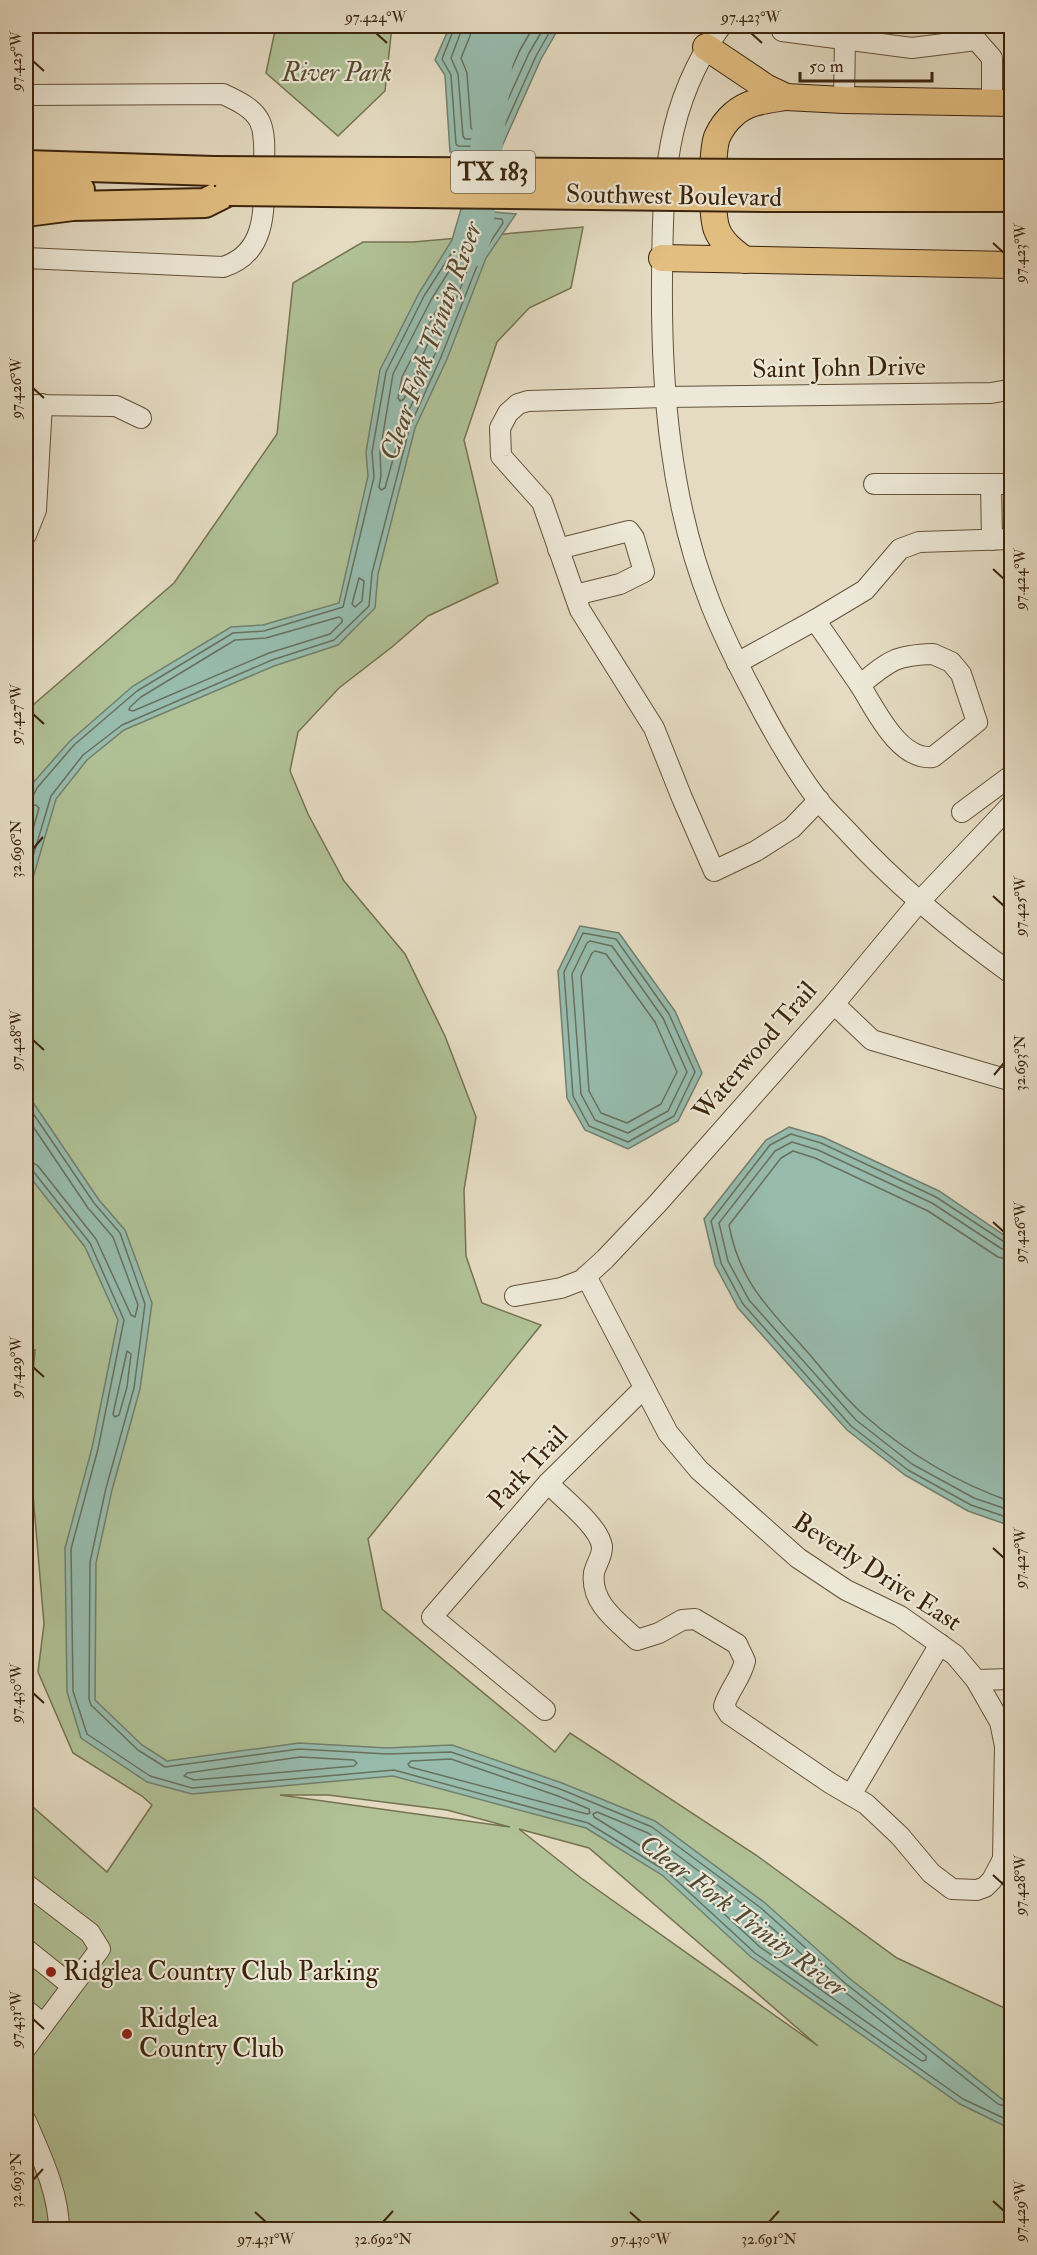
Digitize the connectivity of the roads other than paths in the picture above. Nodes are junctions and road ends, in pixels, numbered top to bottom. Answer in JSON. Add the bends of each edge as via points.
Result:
{"nodes":[{"id":1,"x":721,"y":26,"type":"edge"},
{"id":2,"x":786,"y":26,"type":"edge"},
{"id":3,"x":970,"y":33,"type":"edge"},
{"id":4,"x":845,"y":39,"type":"junction"},
{"id":5,"x":706,"y":47,"type":"junction"},
{"id":6,"x":26,"y":94,"type":"edge"},
{"id":7,"x":786,"y":97,"type":"junction"},
{"id":8,"x":844,"y":100,"type":"junction"},
{"id":9,"x":1002,"y":103,"type":"edge"},
{"id":10,"x":26,"y":159,"type":"edge"},
{"id":11,"x":26,"y":165,"type":"edge"},
{"id":12,"x":63,"y":165,"type":"junction"},
{"id":13,"x":1011,"y":174,"type":"edge"},
{"id":14,"x":222,"y":181,"type":"junction"},
{"id":15,"x":26,"y":189,"type":"edge"},
{"id":16,"x":774,"y":189,"type":"junction"},
{"id":17,"x":1011,"y":197,"type":"edge"},
{"id":18,"x":26,"y":212,"type":"edge"},
{"id":19,"x":1011,"y":216,"type":"edge"},
{"id":20,"x":26,"y":258,"type":"edge"},
{"id":21,"x":662,"y":258,"type":"junction"},
{"id":22,"x":745,"y":260,"type":"junction"},
{"id":23,"x":1011,"y":265,"type":"edge"},
{"id":24,"x":1011,"y":386,"type":"edge"},
{"id":25,"x":665,"y":397,"type":"junction"},
{"id":26,"x":34,"y":405,"type":"edge"},
{"id":27,"x":141,"y":418,"type":"dead end"},
{"id":28,"x":874,"y":484,"type":"dead end"},
{"id":29,"x":991,"y":484,"type":"junction"},
{"id":30,"x":1011,"y":484,"type":"edge"},
{"id":31,"x":26,"y":535,"type":"edge"},
{"id":32,"x":1002,"y":540,"type":"edge"},
{"id":33,"x":558,"y":549,"type":"junction"},
{"id":34,"x":575,"y":595,"type":"junction"},
{"id":35,"x":815,"y":620,"type":"junction"},
{"id":36,"x":737,"y":663,"type":"junction"},
{"id":37,"x":860,"y":685,"type":"junction"},
{"id":38,"x":1011,"y":775,"type":"edge"},
{"id":39,"x":819,"y":800,"type":"junction"},
{"id":40,"x":1011,"y":804,"type":"edge"},
{"id":41,"x":962,"y":812,"type":"dead end"},
{"id":42,"x":918,"y":903,"type":"junction"},
{"id":43,"x":1011,"y":974,"type":"edge"},
{"id":44,"x":834,"y":1004,"type":"junction"},
{"id":45,"x":1011,"y":1081,"type":"edge"},
{"id":46,"x":586,"y":1276,"type":"junction"},
{"id":47,"x":515,"y":1296,"type":"dead end"},
{"id":48,"x":644,"y":1388,"type":"junction"},
{"id":49,"x":548,"y":1483,"type":"junction"},
{"id":50,"x":940,"y":1644,"type":"junction"},
{"id":51,"x":1011,"y":1679,"type":"edge"},
{"id":52,"x":976,"y":1680,"type":"junction"},
{"id":53,"x":545,"y":1710,"type":"dead end"},
{"id":54,"x":851,"y":1795,"type":"junction"},
{"id":55,"x":26,"y":1884,"type":"edge"},
{"id":56,"x":26,"y":1949,"type":"edge"},
{"id":57,"x":72,"y":1986,"type":"junction"},
{"id":58,"x":26,"y":2010,"type":"edge"},
{"id":59,"x":43,"y":2024,"type":"junction"},
{"id":60,"x":26,"y":2048,"type":"edge"},
{"id":61,"x":26,"y":2121,"type":"edge"},
{"id":62,"x":59,"y":2229,"type":"edge"}],
"edges":[{"from":1,"to":5,"type":"street"},
{"from":2,"to":4,"type":"street","via":[[782,31]]},
{"from":3,"to":4,"type":"street","via":[[912,48]]},
{"from":3,"to":9,"type":"street","via":[[992,58]]},
{"from":4,"to":8,"type":"street"},
{"from":5,"to":7,"type":"main road"},
{"from":5,"to":21,"type":"street","via":[[689,81],[667,155]]},
{"from":6,"to":20,"type":"street","via":[[223,94],[242,103],[260,121],[264,142],[264,209],[261,229],[252,247],[223,267]]},
{"from":7,"to":8,"type":"main road"},
{"from":7,"to":22,"type":"main road","via":[[744,107],[724,124],[717,136],[716,229]]},
{"from":8,"to":9,"type":"main road"},
{"from":10,"to":12,"type":"highway"},
{"from":11,"to":12,"type":"highway","name":"Southwest Boulevard","number":"TX 183"},
{"from":12,"to":14,"type":"highway","name":"Southwest Boulevard","number":"TX 183"},
{"from":13,"to":16,"type":"highway","name":"Southwest Boulevard","number":"TX 183"},
{"from":14,"to":15,"type":"highway","name":"Southwest Boulevard","number":"TX 183"},
{"from":14,"to":16,"type":"highway","name":"Southwest Boulevard","number":"TX 183","bridge":true},
{"from":14,"to":18,"type":"highway","via":[[205,203],[73,206]]},
{"from":16,"to":17,"type":"highway","name":"Southwest Boulevard","number":"TX 183"},
{"from":16,"to":19,"type":"highway","via":[[798,205]]},
{"from":21,"to":22,"type":"main road"},
{"from":21,"to":25,"type":"street"},
{"from":22,"to":23,"type":"main road"},
{"from":24,"to":25,"type":"street","name":"Saint John Drive","via":[[991,393]]},
{"from":25,"to":33,"type":"street","name":"Saint John Drive","via":[[528,401],[507,413],[500,428],[501,456],[542,502]]},
{"from":25,"to":36,"type":"street","via":[[684,519],[711,605]]},
{"from":26,"to":27,"type":"street","via":[[116,406]]},
{"from":26,"to":31,"type":"street","via":[[36,510]]},
{"from":28,"to":29,"type":"street"},
{"from":29,"to":30,"type":"street"},
{"from":29,"to":32,"type":"street"},
{"from":32,"to":35,"type":"street","via":[[919,542],[900,549],[865,590]]},
{"from":33,"to":34,"type":"street","name":"Saint John Drive"},
{"from":33,"to":34,"type":"street","via":[[629,531],[634,538],[644,572],[620,584]]},
{"from":34,"to":39,"type":"street","name":"Saint John Drive","via":[[580,610],[654,728],[714,871],[792,828]]},
{"from":35,"to":36,"type":"street"},
{"from":35,"to":37,"type":"street"},
{"from":36,"to":39,"type":"street","via":[[772,730]]},
{"from":37,"to":37,"type":"street","via":[[895,739],[924,758],[933,756],[977,722],[961,674],[951,662],[933,654],[909,655],[886,663]]},
{"from":38,"to":41,"type":"street"},
{"from":39,"to":42,"type":"street"},
{"from":40,"to":42,"type":"street","name":"Waterwood Trail"},
{"from":42,"to":43,"type":"street"},
{"from":42,"to":44,"type":"street","name":"Waterwood Trail"},
{"from":44,"to":45,"type":"street","via":[[872,1040]]},
{"from":44,"to":46,"type":"street","name":"Waterwood Trail","via":[[658,1203]]},
{"from":46,"to":47,"type":"street","name":"Waterwood Trail","via":[[561,1288]]},
{"from":46,"to":48,"type":"street","name":"Beverly Drive East"},
{"from":48,"to":49,"type":"street","name":"Park Trail"},
{"from":48,"to":50,"type":"street","name":"Beverly Drive East","via":[[668,1433],[699,1470],[798,1558],[846,1590],[900,1616]]},
{"from":49,"to":53,"type":"street","name":"Park Trail","via":[[432,1617]]},
{"from":49,"to":54,"type":"street","name":"Beverly Drive East","via":[[598,1535],[602,1548],[594,1583],[602,1607],[638,1640],[682,1620],[695,1619],[737,1644],[746,1661],[727,1696],[724,1707],[729,1714]]},
{"from":50,"to":52,"type":"street","name":"Beverly Drive East"},
{"from":50,"to":54,"type":"street"},
{"from":51,"to":52,"type":"street"},
{"from":52,"to":54,"type":"street","name":"Beverly Drive East","via":[[1000,1722],[1005,1746],[1003,1859],[985,1887],[952,1889],[931,1873],[900,1836]]},
{"from":55,"to":57,"type":"street","via":[[90,1934],[100,1949]]},
{"from":56,"to":57,"type":"street"},
{"from":57,"to":59,"type":"street"},
{"from":58,"to":59,"type":"street"},
{"from":59,"to":60,"type":"street"},
{"from":61,"to":62,"type":"street","via":[[43,2161]]}]}
